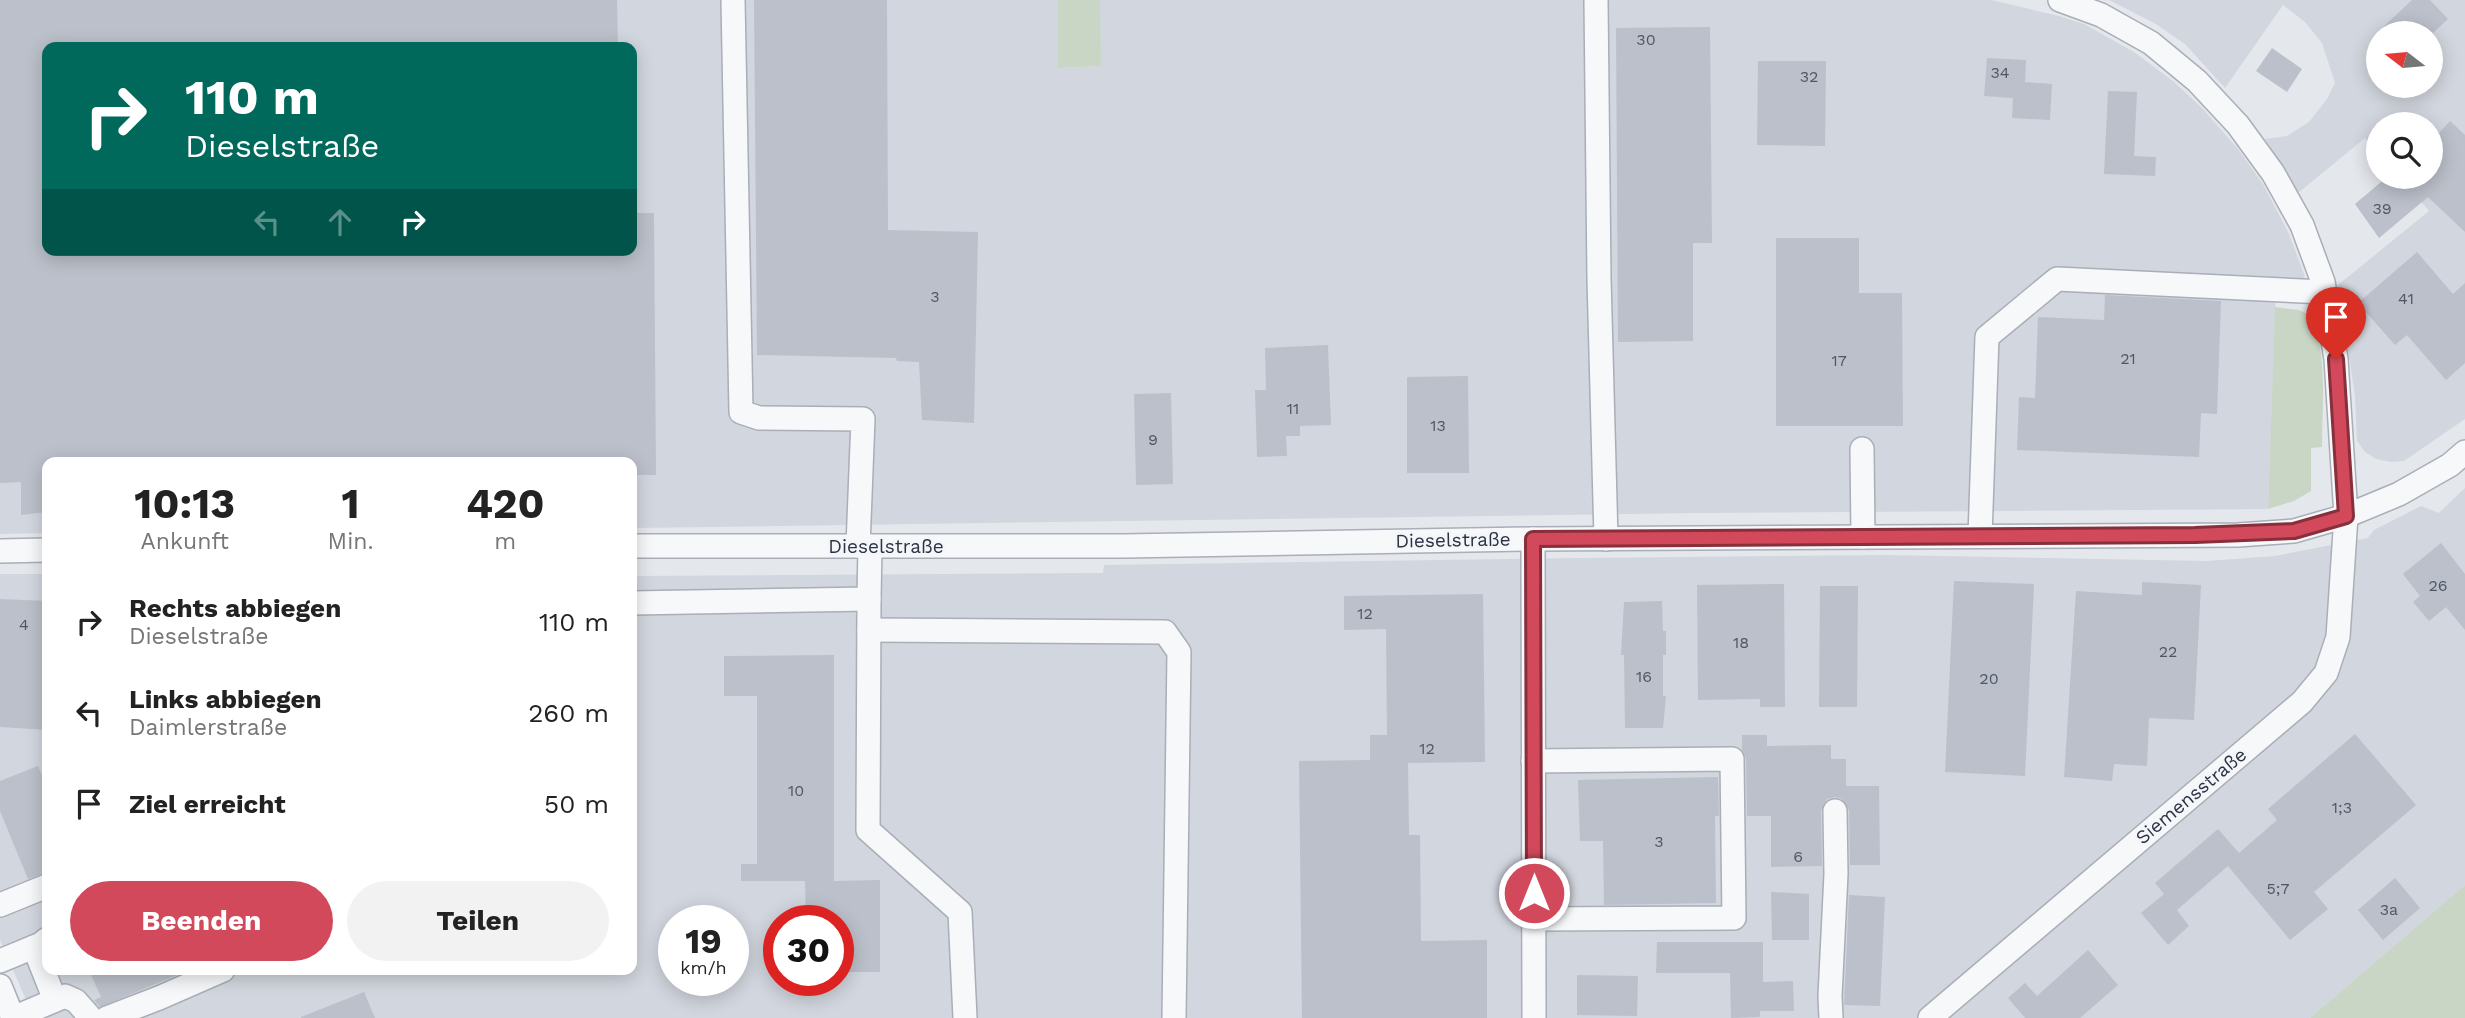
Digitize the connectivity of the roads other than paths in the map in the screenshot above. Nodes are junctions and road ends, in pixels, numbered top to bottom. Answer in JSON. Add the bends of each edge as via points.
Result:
{"nodes":[{"id":1,"x":733,"y":0,"type":"edge"},
{"id":2,"x":1596,"y":0,"type":"edge"},
{"id":3,"x":2060,"y":0,"type":"edge"},
{"id":4,"x":2325,"y":292,"type":"junction"},
{"id":5,"x":1862,"y":449,"type":"dead end"},
{"id":6,"x":2465,"y":453,"type":"edge"},
{"id":7,"x":2346,"y":516,"type":"junction"},
{"id":8,"x":1980,"y":536,"type":"junction"},
{"id":9,"x":1863,"y":537,"type":"junction"},
{"id":10,"x":1533,"y":539,"type":"junction"},
{"id":11,"x":1606,"y":539,"type":"junction"},
{"id":12,"x":637,"y":546,"type":"edge"},
{"id":13,"x":864,"y":546,"type":"junction"},
{"id":14,"x":42,"y":550,"type":"edge"},
{"id":15,"x":0,"y":551,"type":"edge"},
{"id":16,"x":869,"y":599,"type":"junction"},
{"id":17,"x":637,"y":603,"type":"edge"},
{"id":18,"x":869,"y":631,"type":"junction"},
{"id":19,"x":1533,"y":761,"type":"junction"},
{"id":20,"x":1835,"y":811,"type":"dead end"},
{"id":21,"x":42,"y":888,"type":"edge"},
{"id":22,"x":0,"y":905,"type":"edge"},
{"id":23,"x":1534,"y":919,"type":"junction"},
{"id":24,"x":40,"y":943,"type":"edge"},
{"id":25,"x":0,"y":961,"type":"edge"},
{"id":26,"x":48,"y":975,"type":"edge"},
{"id":27,"x":212,"y":975,"type":"edge"},
{"id":28,"x":0,"y":986,"type":"edge"},
{"id":29,"x":55,"y":1000,"type":"junction"},
{"id":30,"x":13,"y":1018,"type":"edge"},
{"id":31,"x":91,"y":1018,"type":"edge"},
{"id":32,"x":107,"y":1018,"type":"edge"},
{"id":33,"x":965,"y":1018,"type":"edge"},
{"id":34,"x":1174,"y":1018,"type":"edge"},
{"id":35,"x":1534,"y":1018,"type":"edge"},
{"id":36,"x":1831,"y":1018,"type":"edge"},
{"id":37,"x":1930,"y":1018,"type":"edge"}],
"edges":[{"from":1,"to":13,"type":"street","via":[[741,412],[759,418],[863,419]]},
{"from":2,"to":11,"type":"street"},
{"from":3,"to":4,"type":"street","name":"Siemensstraße","via":[[2101,15],[2151,43],[2197,81],[2238,125],[2273,173],[2302,225]]},
{"from":4,"to":7,"type":"street","name":"Siemensstraße","via":[[2336,359]]},
{"from":4,"to":8,"type":"street","via":[[2057,279],[1987,337]]},
{"from":5,"to":9,"type":"street"},
{"from":6,"to":7,"type":"street","name":"Dieselstraße","via":[[2399,494]]},
{"from":7,"to":8,"type":"street","name":"Dieselstraße","via":[[2294,531],[2238,535]]},
{"from":7,"to":37,"type":"street","name":"Siemensstraße","via":[[2339,637],[2326,673],[2302,702]]},
{"from":8,"to":9,"type":"street","name":"Dieselstraße"},
{"from":9,"to":11,"type":"street","name":"Dieselstraße"},
{"from":10,"to":11,"type":"street","name":"Dieselstraße"},
{"from":10,"to":13,"type":"street","name":"Dieselstraße"},
{"from":10,"to":19,"type":"street"},
{"from":12,"to":13,"type":"street","name":"Dieselstraße"},
{"from":13,"to":16,"type":"street"},
{"from":14,"to":15,"type":"street"},
{"from":16,"to":17,"type":"street"},
{"from":16,"to":18,"type":"street"},
{"from":18,"to":33,"type":"street","via":[[868,830],[960,912]]},
{"from":18,"to":34,"type":"street","via":[[1165,632],[1179,652]]},
{"from":19,"to":23,"type":"street"},
{"from":19,"to":23,"type":"street","via":[[1731,759],[1734,918]]},
{"from":20,"to":36,"type":"street"},
{"from":21,"to":22,"type":"street"},
{"from":23,"to":35,"type":"street"},
{"from":24,"to":25,"type":"street"},
{"from":26,"to":29,"type":"street"},
{"from":27,"to":32,"type":"street"},
{"from":28,"to":30,"type":"street"},
{"from":29,"to":30,"type":"street"},
{"from":29,"to":31,"type":"street","via":[[65,996],[76,1001]]}]}
